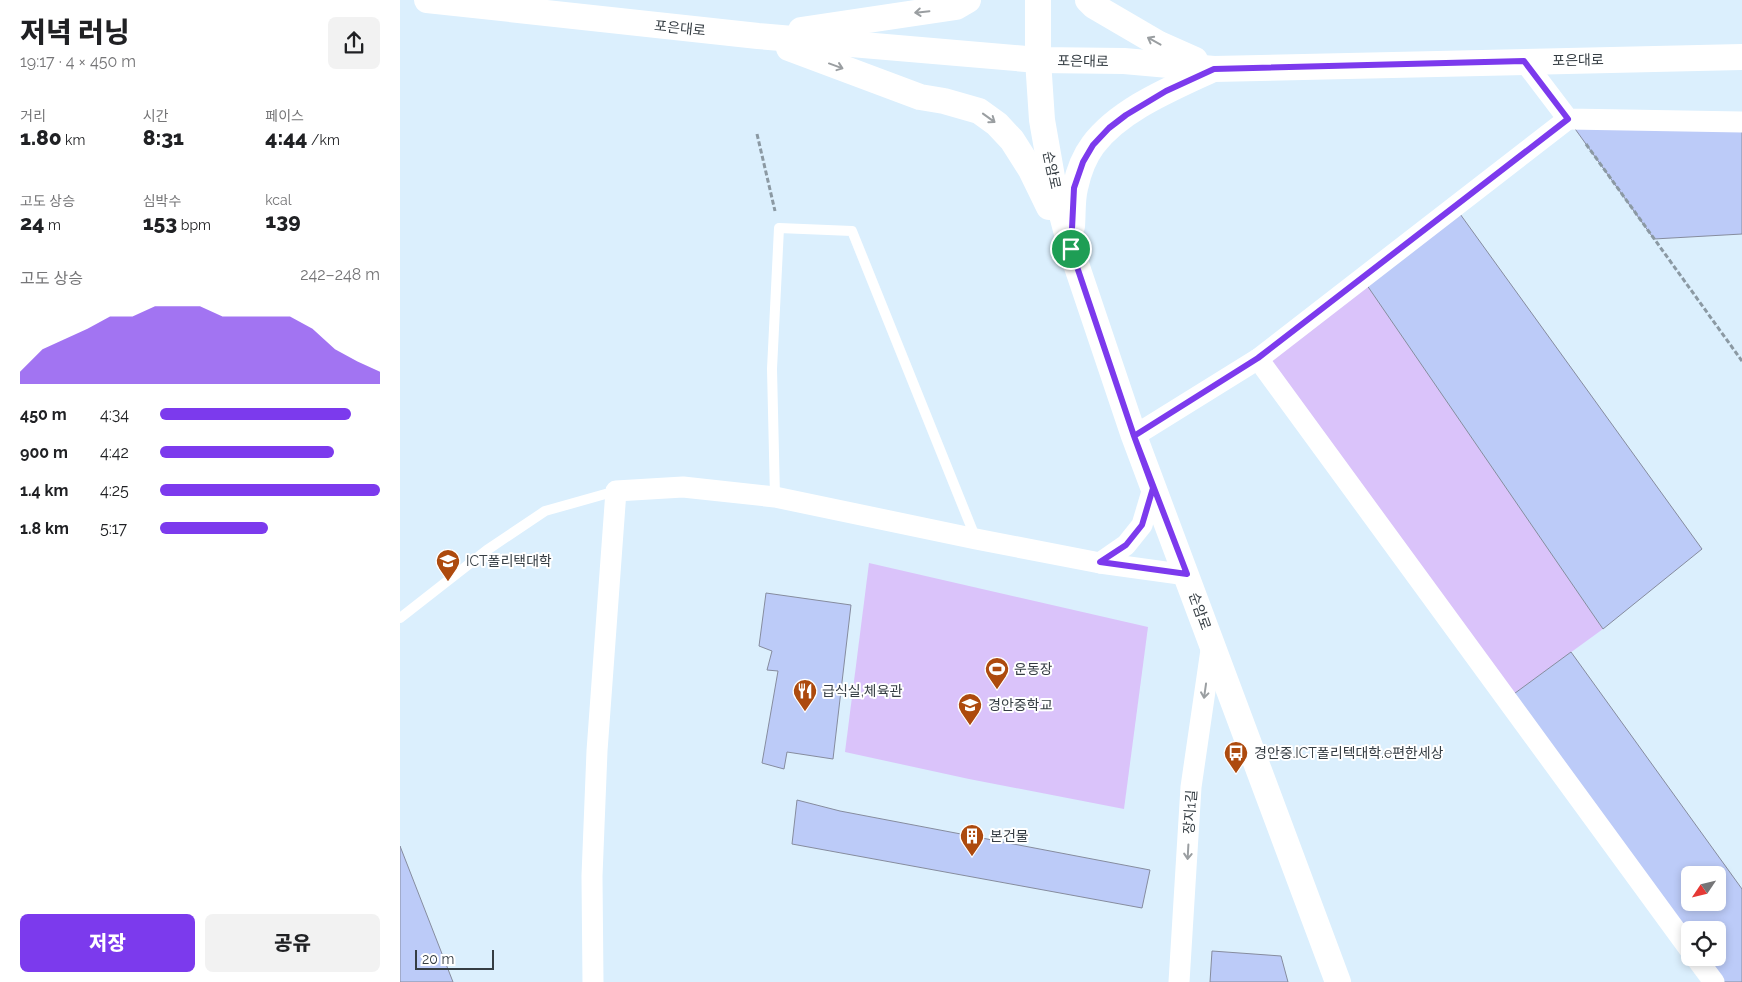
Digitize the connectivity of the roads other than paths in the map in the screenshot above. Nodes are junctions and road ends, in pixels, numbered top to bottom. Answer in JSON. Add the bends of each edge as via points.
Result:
{"nodes":[{"id":1,"x":427,"y":0,"type":"edge"},
{"id":2,"x":968,"y":0,"type":"edge"},
{"id":3,"x":1038,"y":0,"type":"edge"},
{"id":4,"x":1088,"y":0,"type":"edge"},
{"id":5,"x":758,"y":36,"type":"junction"},
{"id":6,"x":1742,"y":57,"type":"edge"},
{"id":7,"x":1038,"y":60,"type":"junction"},
{"id":8,"x":1524,"y":61,"type":"junction"},
{"id":9,"x":1214,"y":69,"type":"junction"},
{"id":10,"x":1568,"y":119,"type":"junction"},
{"id":11,"x":1742,"y":122,"type":"edge"},
{"id":12,"x":1071,"y":249,"type":"junction"},
{"id":13,"x":1258,"y":358,"type":"junction"},
{"id":14,"x":1134,"y":436,"type":"junction"},
{"id":15,"x":1153,"y":488,"type":"junction"},
{"id":16,"x":616,"y":491,"type":"junction"},
{"id":17,"x":775,"y":496,"type":"junction"},
{"id":18,"x":976,"y":539,"type":"junction"},
{"id":19,"x":1100,"y":562,"type":"junction"},
{"id":20,"x":1187,"y":574,"type":"junction"},
{"id":21,"x":400,"y":618,"type":"edge"},
{"id":22,"x":1212,"y":643,"type":"junction"},
{"id":23,"x":1681,"y":938,"type":"edge"},
{"id":24,"x":1702,"y":966,"type":"edge"},
{"id":25,"x":592,"y":982,"type":"edge"},
{"id":26,"x":1179,"y":982,"type":"edge"},
{"id":27,"x":1338,"y":982,"type":"edge"},
{"id":28,"x":1714,"y":982,"type":"edge"}],
"edges":[{"from":1,"to":5,"type":"street","name":"포은대로"},
{"from":2,"to":5,"type":"street","one_way":true,"via":[[956,7]]},
{"from":3,"to":7,"type":"street","name":"순암로"},
{"from":9,"to":4,"type":"street","one_way":true,"via":[[1159,44]]},
{"from":5,"to":7,"type":"street","name":"포은대로"},
{"from":5,"to":12,"type":"street","one_way":true,"via":[[920,97],[979,111],[1012,140]]},
{"from":6,"to":8,"type":"street","name":"포은대로"},
{"from":7,"to":9,"type":"street","name":"포은대로","via":[[1124,61]]},
{"from":7,"to":12,"type":"street","name":"순암로","via":[[1052,177]]},
{"from":8,"to":9,"type":"street","name":"포은대로"},
{"from":8,"to":10,"type":"street"},
{"from":9,"to":12,"type":"street","via":[[1166,91],[1126,115],[1093,145],[1074,188]]},
{"from":10,"to":11,"type":"street"},
{"from":10,"to":13,"type":"street"},
{"from":12,"to":14,"type":"street","name":"순암로"},
{"from":13,"to":14,"type":"street"},
{"from":13,"to":23,"type":"street"},
{"from":14,"to":15,"type":"street","name":"순암로"},
{"from":15,"to":19,"type":"street","via":[[1142,525],[1126,545]]},
{"from":15,"to":20,"type":"street","name":"순암로"},
{"from":16,"to":17,"type":"street","via":[[683,488]]},
{"from":16,"to":21,"type":"lane","via":[[545,511],[487,550]]},
{"from":16,"to":25,"type":"street","via":[[597,750]]},
{"from":17,"to":18,"type":"street"},
{"from":17,"to":18,"type":"lane","via":[[772,368],[779,228],[852,230]]},
{"from":18,"to":19,"type":"street"},
{"from":19,"to":20,"type":"street"},
{"from":20,"to":22,"type":"street","name":"순암로"},
{"from":22,"to":26,"type":"street","name":"장지1길","one_way":true,"via":[[1191,788]]},
{"from":22,"to":27,"type":"street","name":"순암로"},
{"from":24,"to":28,"type":"street"}]}
